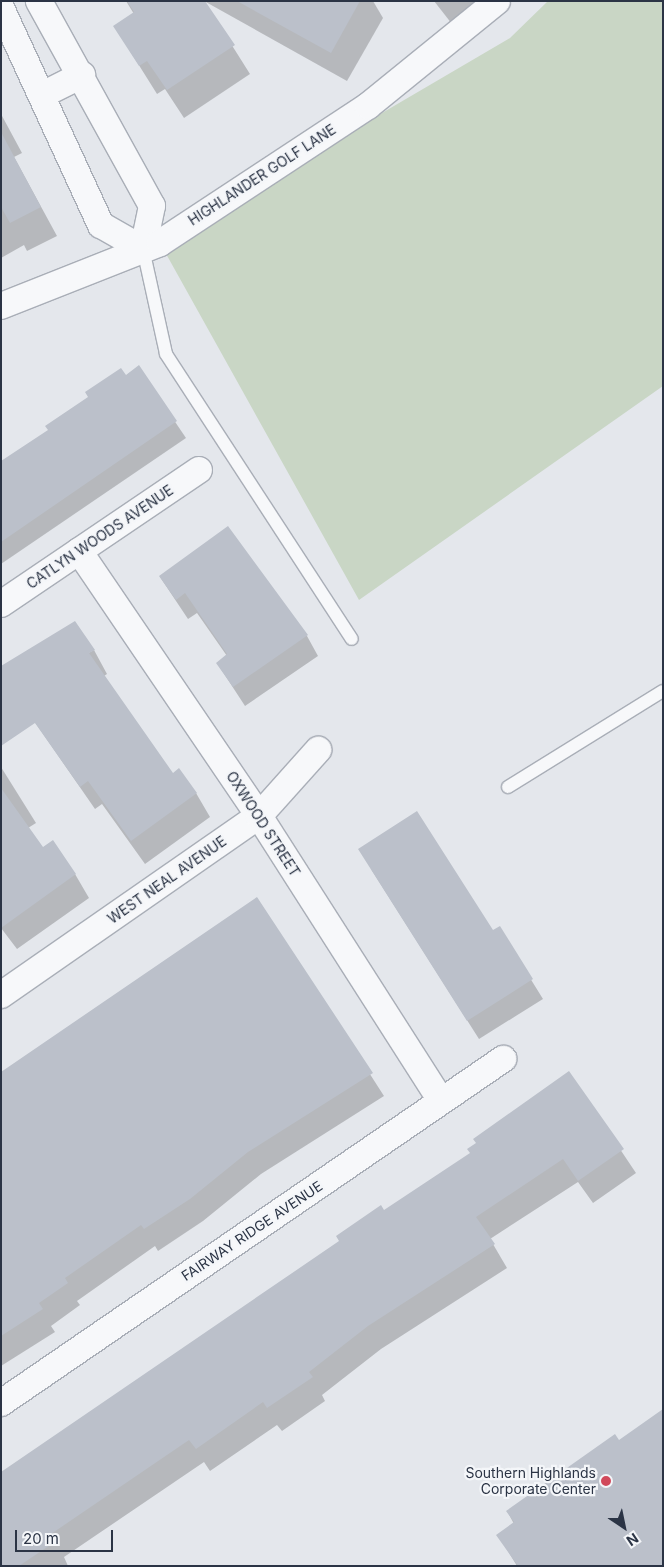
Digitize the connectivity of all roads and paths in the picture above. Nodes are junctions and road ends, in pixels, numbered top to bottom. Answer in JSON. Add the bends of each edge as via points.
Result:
{"nodes":[{"id":1,"x":39,"y":1,"type":"edge"},
{"id":2,"x":497,"y":1,"type":"edge"},
{"id":3,"x":1,"y":8,"type":"edge"},
{"id":4,"x":82,"y":75,"type":"junction"},
{"id":5,"x":42,"y":95,"type":"junction"},
{"id":6,"x":143,"y":250,"type":"junction"},
{"id":7,"x":1,"y":306,"type":"edge"},
{"id":8,"x":199,"y":470,"type":"dead end"},
{"id":9,"x":79,"y":551,"type":"junction"},
{"id":10,"x":1,"y":604,"type":"edge"},
{"id":11,"x":352,"y":639,"type":"dead end"},
{"id":12,"x":663,"y":691,"type":"edge"},
{"id":13,"x":318,"y":750,"type":"dead end"},
{"id":14,"x":508,"y":787,"type":"dead end"},
{"id":15,"x":259,"y":816,"type":"junction"},
{"id":16,"x":1,"y":995,"type":"edge"},
{"id":17,"x":503,"y":1060,"type":"dead end"},
{"id":18,"x":441,"y":1101,"type":"junction"},
{"id":19,"x":1,"y":1403,"type":"edge"}],
"edges":[{"from":1,"to":4,"type":"street"},
{"from":2,"to":6,"type":"street","name":"HIGHLANDER GOLF LANE","via":[[337,128],[160,243]]},
{"from":3,"to":5,"type":"street"},
{"from":4,"to":5,"type":"street"},
{"from":4,"to":6,"type":"street","via":[[152,206]]},
{"from":5,"to":6,"type":"street","via":[[101,225]]},
{"from":6,"to":7,"type":"street","name":"HIGHLANDER GOLF LANE"},
{"from":6,"to":11,"type":"lane","via":[[166,354]]},
{"from":8,"to":9,"type":"street","name":"CATLYN WOODS AVENUE"},
{"from":9,"to":10,"type":"street","name":"CATLYN WOODS AVENUE"},
{"from":9,"to":15,"type":"street","name":"OXWOOD STREET"},
{"from":12,"to":14,"type":"lane"},
{"from":13,"to":15,"type":"street","name":"WEST NEAL AVENUE"},
{"from":15,"to":16,"type":"street","name":"WEST NEAL AVENUE"},
{"from":15,"to":18,"type":"street","name":"OXWOOD STREET"},
{"from":17,"to":18,"type":"street","name":"FAIRWAY RIDGE AVENUE"},
{"from":18,"to":19,"type":"street","name":"FAIRWAY RIDGE AVENUE"}]}
